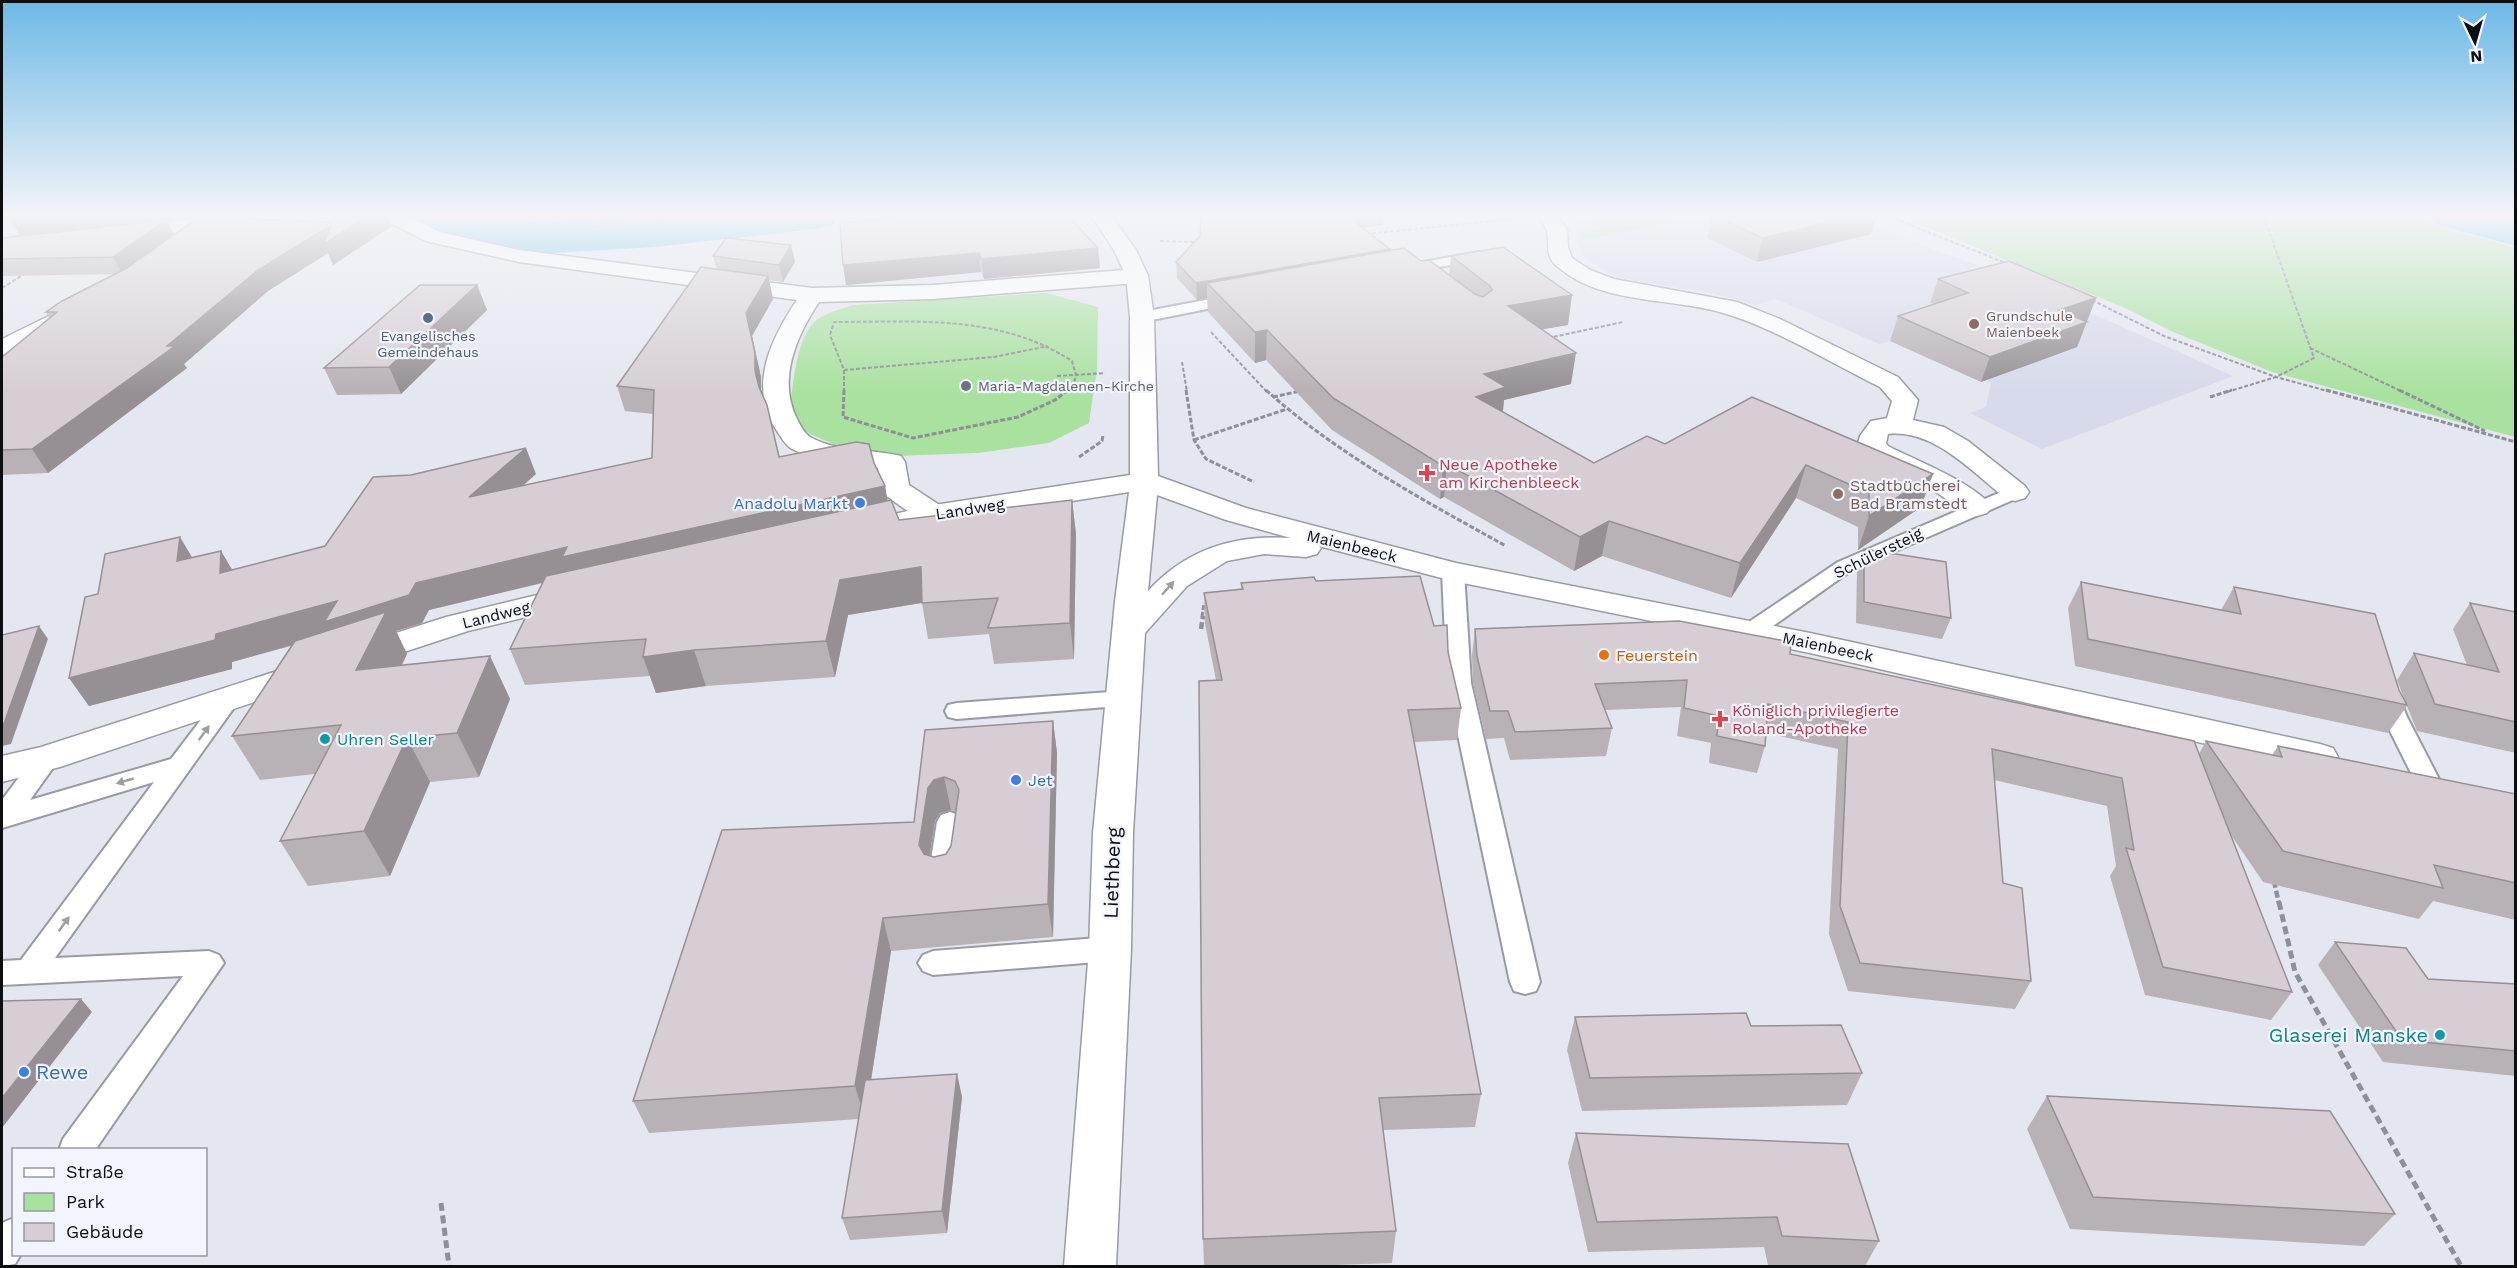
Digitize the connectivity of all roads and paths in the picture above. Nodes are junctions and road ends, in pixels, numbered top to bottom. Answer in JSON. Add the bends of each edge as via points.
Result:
{"nodes":[{"id":1,"x":26,"y":273,"type":"edge"},
{"id":2,"x":648,"y":273,"type":"edge"},
{"id":3,"x":1136,"y":273,"type":"edge"},
{"id":4,"x":1167,"y":273,"type":"edge"},
{"id":5,"x":1421,"y":273,"type":"edge"},
{"id":6,"x":1580,"y":273,"type":"edge"},
{"id":7,"x":2284,"y":273,"type":"edge"},
{"id":8,"x":1137,"y":276,"type":"junction"},
{"id":9,"x":1432,"y":282,"type":"edge"},
{"id":10,"x":2,"y":288,"type":"edge"},
{"id":11,"x":812,"y":295,"type":"junction"},
{"id":12,"x":1680,"y":296,"type":"junction"},
{"id":13,"x":1249,"y":297,"type":"edge"},
{"id":14,"x":2088,"y":298,"type":"edge"},
{"id":15,"x":86,"y":304,"type":"edge"},
{"id":16,"x":1183,"y":309,"type":"junction"},
{"id":17,"x":1142,"y":316,"type":"junction"},
{"id":18,"x":1541,"y":340,"type":"edge"},
{"id":19,"x":1048,"y":346,"type":"junction"},
{"id":20,"x":2,"y":348,"type":"edge"},
{"id":21,"x":2310,"y":348,"type":"junction"},
{"id":22,"x":1107,"y":363,"type":"dead end"},
{"id":23,"x":844,"y":370,"type":"junction"},
{"id":24,"x":1076,"y":375,"type":"junction"},
{"id":25,"x":1057,"y":376,"type":"dead end"},
{"id":26,"x":2276,"y":377,"type":"junction"},
{"id":27,"x":1308,"y":389,"type":"edge"},
{"id":28,"x":1273,"y":397,"type":"junction"},
{"id":29,"x":2210,"y":397,"type":"dead end"},
{"id":30,"x":1288,"y":409,"type":"junction"},
{"id":31,"x":1103,"y":425,"type":"dead end"},
{"id":32,"x":1899,"y":425,"type":"junction"},
{"id":33,"x":2494,"y":436,"type":"junction"},
{"id":34,"x":1194,"y":440,"type":"junction"},
{"id":35,"x":2516,"y":442,"type":"edge"},
{"id":36,"x":1075,"y":460,"type":"dead end"},
{"id":37,"x":1144,"y":481,"type":"junction"},
{"id":38,"x":1256,"y":483,"type":"dead end"},
{"id":39,"x":2015,"y":492,"type":"joint"},
{"id":40,"x":1977,"y":507,"type":"junction"},
{"id":41,"x":934,"y":514,"type":"junction"},
{"id":42,"x":842,"y":534,"type":"edge"},
{"id":43,"x":1513,"y":550,"type":"dead end"},
{"id":44,"x":1453,"y":572,"type":"junction"},
{"id":45,"x":603,"y":588,"type":"edge"},
{"id":46,"x":1129,"y":631,"type":"junction"},
{"id":47,"x":1751,"y":631,"type":"junction"},
{"id":48,"x":2381,"y":675,"type":"edge"},
{"id":49,"x":230,"y":697,"type":"junction"},
{"id":50,"x":1124,"y":699,"type":"junction"},
{"id":51,"x":957,"y":711,"type":"dead end"},
{"id":52,"x":47,"y":758,"type":"junction"},
{"id":53,"x":2346,"y":763,"type":"edge"},
{"id":54,"x":181,"y":765,"type":"junction"},
{"id":55,"x":2,"y":769,"type":"edge"},
{"id":56,"x":2381,"y":771,"type":"edge"},
{"id":57,"x":2444,"y":784,"type":"joint"},
{"id":58,"x":2,"y":818,"type":"edge"},
{"id":59,"x":950,"y":822,"type":"dead end"},
{"id":60,"x":942,"y":878,"type":"edge"},
{"id":61,"x":2274,"y":879,"type":"dead end"},
{"id":62,"x":1110,"y":949,"type":"junction"},
{"id":63,"x":933,"y":963,"type":"dead end"},
{"id":64,"x":15,"y":972,"type":"edge"},
{"id":65,"x":1525,"y":982,"type":"dead end"},
{"id":66,"x":76,"y":1148,"type":"edge"},
{"id":67,"x":441,"y":1203,"type":"dead end"},
{"id":68,"x":12,"y":1238,"type":"edge"},
{"id":69,"x":2,"y":1252,"type":"edge"},
{"id":70,"x":449,"y":1266,"type":"edge"},
{"id":71,"x":1090,"y":1266,"type":"edge"},
{"id":72,"x":2461,"y":1266,"type":"edge"}],
"edges":[{"from":1,"to":10,"type":"path"},
{"from":2,"to":11,"type":"street"},
{"from":3,"to":8,"type":"street","name":"Liethberg"},
{"from":4,"to":16,"type":"path","via":[[1167,283]]},
{"from":5,"to":9,"type":"lane"},
{"from":6,"to":12,"type":"street","via":[[1609,285]]},
{"from":7,"to":21,"type":"path"},
{"from":8,"to":11,"type":"street","via":[[933,292]]},
{"from":8,"to":17,"type":"street","name":"Liethberg"},
{"from":11,"to":41,"type":"street","via":[[796,318],[778,365],[774,396],[783,420],[799,442],[891,462],[895,489]]},
{"from":12,"to":18,"type":"path","via":[[1672,311]]},
{"from":12,"to":32,"type":"street","via":[[1718,304],[1782,329],[1889,382],[1905,400]]},
{"from":13,"to":16,"type":"lane"},
{"from":14,"to":26,"type":"path","via":[[2164,336]]},
{"from":15,"to":20,"type":"street"},
{"from":16,"to":17,"type":"lane"},
{"from":16,"to":28,"type":"path"},
{"from":16,"to":34,"type":"path","via":[[1189,418]]},
{"from":17,"to":37,"type":"street","name":"Liethberg"},
{"from":19,"to":23,"type":"path","via":[[994,357]]},
{"from":19,"to":23,"type":"path","via":[[980,326],[834,322],[830,335]]},
{"from":19,"to":24,"type":"path","via":[[1072,361]]},
{"from":21,"to":26,"type":"path","via":[[2314,358]]},
{"from":21,"to":33,"type":"path"},
{"from":22,"to":24,"type":"path","via":[[1106,373]]},
{"from":23,"to":24,"type":"path","via":[[843,417],[914,438],[1018,417],[1073,387]]},
{"from":24,"to":25,"type":"path"},
{"from":26,"to":29,"type":"path"},
{"from":26,"to":33,"type":"path"},
{"from":27,"to":28,"type":"path"},
{"from":28,"to":30,"type":"path"},
{"from":30,"to":34,"type":"path"},
{"from":30,"to":43,"type":"path","via":[[1377,472]]},
{"from":31,"to":36,"type":"path","via":[[1102,441]]},
{"from":32,"to":39,"type":"street","via":[[1935,433]]},
{"from":32,"to":40,"type":"street","via":[[1880,427],[1872,443],[1878,452],[1943,484]]},
{"from":33,"to":35,"type":"path"},
{"from":34,"to":38,"type":"path","via":[[1206,459]]},
{"from":37,"to":41,"type":"street","name":"Landweg"},
{"from":37,"to":44,"type":"street","name":"Maienbeeck","via":[[1246,517]]},
{"from":37,"to":46,"type":"street","name":"Liethberg"},
{"from":39,"to":40,"type":"lane","name":"Schülersteig"},
{"from":40,"to":47,"type":"lane","name":"Schülersteig","via":[[1845,566]]},
{"from":41,"to":42,"type":"street","name":"Landweg"},
{"from":46,"to":44,"type":"street","one_way":true,"via":[[1176,579],[1218,554],[1264,545],[1315,548],[1418,571]]},
{"from":44,"to":47,"type":"street","name":"Maienbeeck"},
{"from":44,"to":65,"type":"lane","via":[[1459,683]]},
{"from":45,"to":49,"type":"street","name":"Landweg","via":[[458,624]]},
{"from":46,"to":50,"type":"street","name":"Liethberg"},
{"from":47,"to":53,"type":"street","name":"Maienbeeck"},
{"from":48,"to":57,"type":"lane","via":[[2395,717]]},
{"from":49,"to":52,"type":"street","name":"Landweg"},
{"from":54,"to":49,"type":"lane","one_way":true},
{"from":50,"to":51,"type":"lane"},
{"from":50,"to":62,"type":"street","name":"Liethberg","via":[[1113,833]]},
{"from":52,"to":55,"type":"street","name":"Landweg"},
{"from":52,"to":58,"type":"lane"},
{"from":54,"to":58,"type":"lane","one_way":true},
{"from":64,"to":54,"type":"lane","one_way":true},
{"from":56,"to":57,"type":"street"},
{"from":59,"to":60,"type":"lane"},
{"from":61,"to":72,"type":"path","via":[[2295,972]]},
{"from":62,"to":63,"type":"lane"},
{"from":62,"to":71,"type":"street","name":"Liethberg"},
{"from":64,"to":66,"type":"lane","via":[[209,963]]},
{"from":67,"to":70,"type":"path"},
{"from":68,"to":69,"type":"lane"}]}
